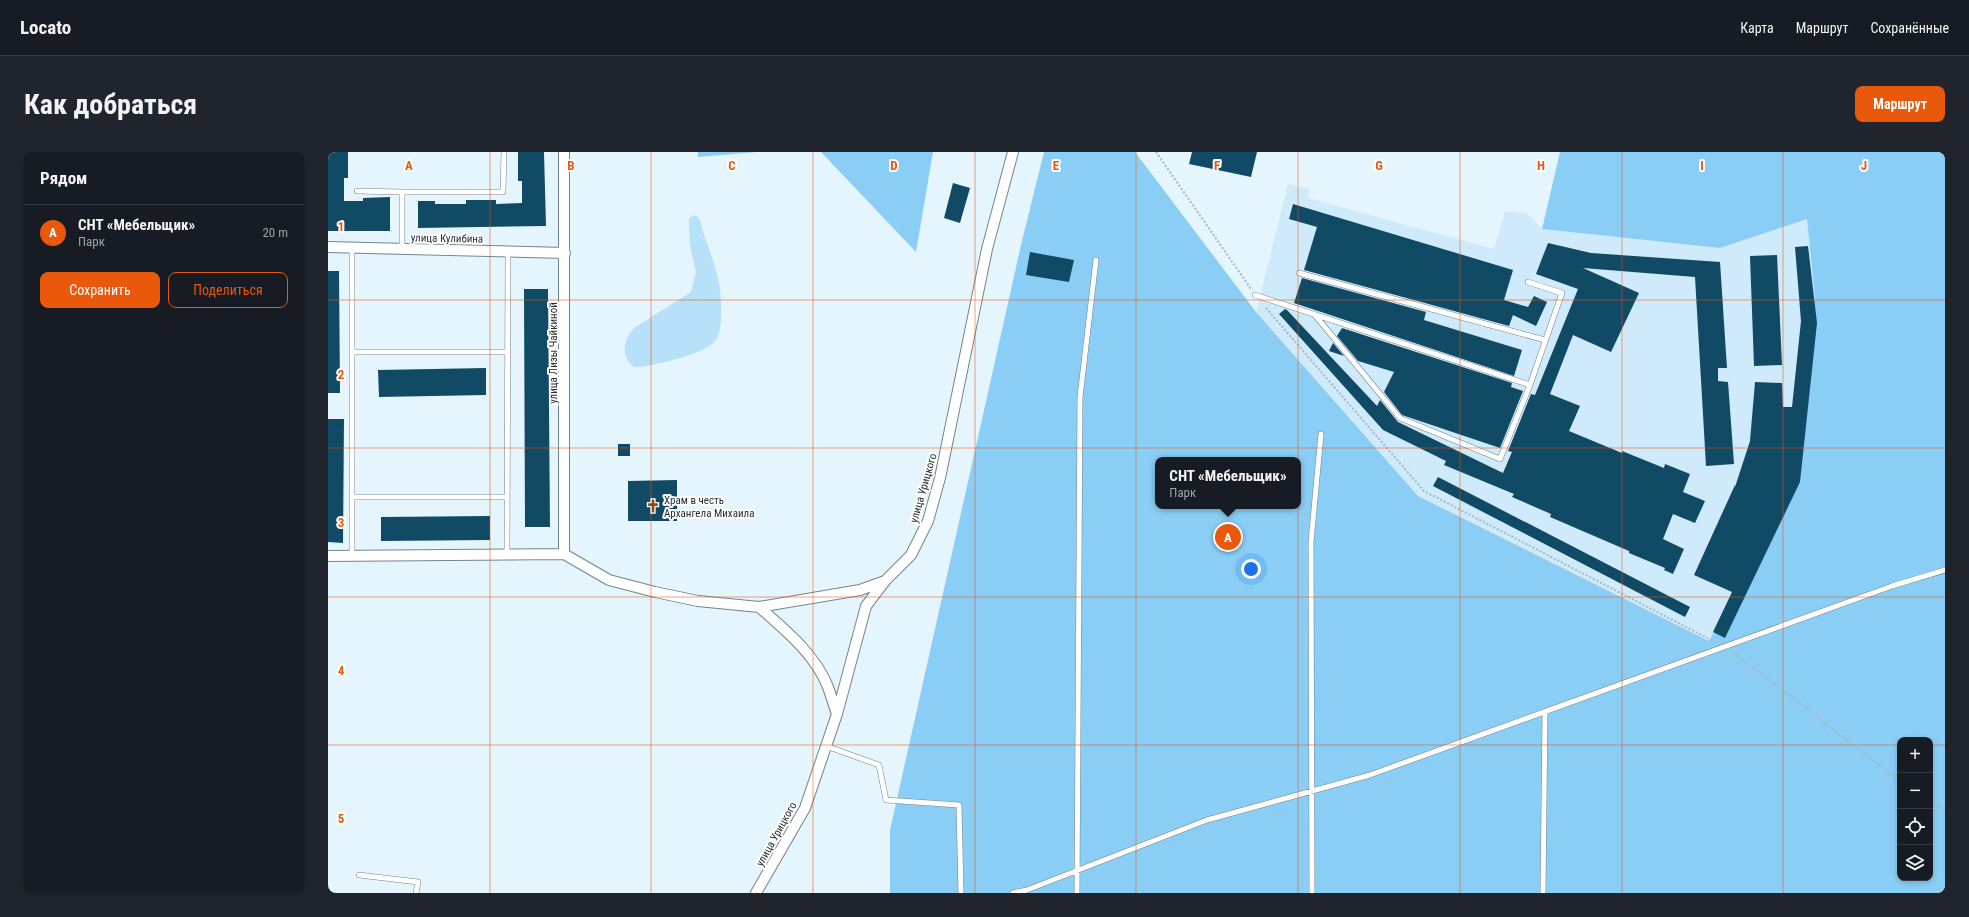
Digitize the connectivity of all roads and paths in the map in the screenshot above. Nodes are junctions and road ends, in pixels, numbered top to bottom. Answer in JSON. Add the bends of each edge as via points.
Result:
{"nodes":[{"id":1,"x":504,"y":152,"type":"edge"},
{"id":2,"x":564,"y":152,"type":"edge"},
{"id":3,"x":1013,"y":152,"type":"edge"},
{"id":4,"x":1156,"y":152,"type":"edge"},
{"id":5,"x":357,"y":191,"type":"dead end"},
{"id":6,"x":402,"y":192,"type":"junction"},
{"id":7,"x":328,"y":247,"type":"edge"},
{"id":8,"x":352,"y":248,"type":"junction"},
{"id":9,"x":402,"y":249,"type":"junction"},
{"id":10,"x":508,"y":251,"type":"junction"},
{"id":11,"x":565,"y":253,"type":"junction"},
{"id":12,"x":1096,"y":260,"type":"dead end"},
{"id":13,"x":1299,"y":273,"type":"dead end"},
{"id":14,"x":1528,"y":282,"type":"dead end"},
{"id":15,"x":1255,"y":295,"type":"junction"},
{"id":16,"x":1314,"y":314,"type":"junction"},
{"id":17,"x":1546,"y":340,"type":"junction"},
{"id":18,"x":352,"y":352,"type":"junction"},
{"id":19,"x":508,"y":352,"type":"junction"},
{"id":20,"x":1530,"y":385,"type":"junction"},
{"id":21,"x":1321,"y":434,"type":"dead end"},
{"id":22,"x":352,"y":497,"type":"junction"},
{"id":23,"x":507,"y":497,"type":"junction"},
{"id":24,"x":564,"y":554,"type":"junction"},
{"id":25,"x":507,"y":555,"type":"junction"},
{"id":26,"x":328,"y":556,"type":"edge"},
{"id":27,"x":352,"y":556,"type":"junction"},
{"id":28,"x":1945,"y":570,"type":"edge"},
{"id":29,"x":886,"y":581,"type":"junction"},
{"id":30,"x":759,"y":607,"type":"junction"},
{"id":31,"x":1725,"y":647,"type":"junction"},
{"id":32,"x":1545,"y":712,"type":"junction"},
{"id":33,"x":837,"y":714,"type":"junction"},
{"id":34,"x":826,"y":746,"type":"junction"},
{"id":35,"x":1897,"y":779,"type":"edge"},
{"id":36,"x":1312,"y":791,"type":"junction"},
{"id":37,"x":1933,"y":803,"type":"edge"},
{"id":38,"x":1945,"y":809,"type":"edge"},
{"id":39,"x":1077,"y":871,"type":"junction"},
{"id":40,"x":359,"y":875,"type":"dead end"},
{"id":41,"x":416,"y":893,"type":"edge"},
{"id":42,"x":756,"y":893,"type":"edge"},
{"id":43,"x":961,"y":893,"type":"edge"},
{"id":44,"x":1013,"y":893,"type":"edge"},
{"id":45,"x":1077,"y":893,"type":"edge"},
{"id":46,"x":1312,"y":893,"type":"edge"},
{"id":47,"x":1543,"y":893,"type":"edge"}],
"edges":[{"from":1,"to":6,"type":"lane","via":[[503,192]]},
{"from":2,"to":11,"type":"street","name":"улица Лизы Чайкиной"},
{"from":3,"to":29,"type":"street","name":"улица Урицкого","via":[[987,249],[940,478],[928,521],[911,555]]},
{"from":4,"to":15,"type":"path"},
{"from":5,"to":6,"type":"lane"},
{"from":6,"to":9,"type":"lane"},
{"from":7,"to":8,"type":"street","name":"улица Кулибина"},
{"from":8,"to":9,"type":"street","name":"улица Кулибина"},
{"from":8,"to":18,"type":"lane"},
{"from":9,"to":10,"type":"street","name":"улица Кулибина"},
{"from":10,"to":11,"type":"street","name":"улица Кулибина"},
{"from":10,"to":19,"type":"lane"},
{"from":11,"to":24,"type":"street","name":"улица Лизы Чайкиной"},
{"from":12,"to":39,"type":"lane","via":[[1080,397]]},
{"from":13,"to":17,"type":"lane"},
{"from":14,"to":17,"type":"lane","via":[[1562,293]]},
{"from":15,"to":16,"type":"lane"},
{"from":15,"to":31,"type":"path","via":[[1424,492]]},
{"from":16,"to":20,"type":"lane"},
{"from":16,"to":20,"type":"lane","via":[[1400,418],[1500,459]]},
{"from":17,"to":20,"type":"lane"},
{"from":18,"to":19,"type":"lane"},
{"from":18,"to":22,"type":"lane"},
{"from":19,"to":23,"type":"lane"},
{"from":21,"to":36,"type":"lane","via":[[1311,542]]},
{"from":22,"to":23,"type":"lane"},
{"from":22,"to":27,"type":"lane"},
{"from":23,"to":25,"type":"lane"},
{"from":24,"to":25,"type":"street"},
{"from":24,"to":30,"type":"street","via":[[609,580],[698,601]]},
{"from":25,"to":27,"type":"street"},
{"from":26,"to":27,"type":"street"},
{"from":28,"to":31,"type":"lane","via":[[1892,586]]},
{"from":29,"to":30,"type":"street","via":[[860,590]]},
{"from":29,"to":33,"type":"street","name":"улица Урицкого","via":[[866,606]]},
{"from":30,"to":33,"type":"street","via":[[794,638],[813,662],[827,686]]},
{"from":31,"to":32,"type":"lane"},
{"from":31,"to":35,"type":"path"},
{"from":32,"to":36,"type":"lane","via":[[1370,775]]},
{"from":32,"to":47,"type":"lane"},
{"from":33,"to":34,"type":"street","name":"улица Урицкого"},
{"from":34,"to":42,"type":"street","name":"улица Урицкого","via":[[805,808]]},
{"from":34,"to":43,"type":"lane","via":[[878,765],[886,800],[959,805]]},
{"from":36,"to":39,"type":"lane","via":[[1207,820]]},
{"from":36,"to":46,"type":"lane"},
{"from":37,"to":38,"type":"path"},
{"from":39,"to":44,"type":"lane"},
{"from":39,"to":45,"type":"lane"},
{"from":40,"to":41,"type":"lane","via":[[418,882]]}]}
